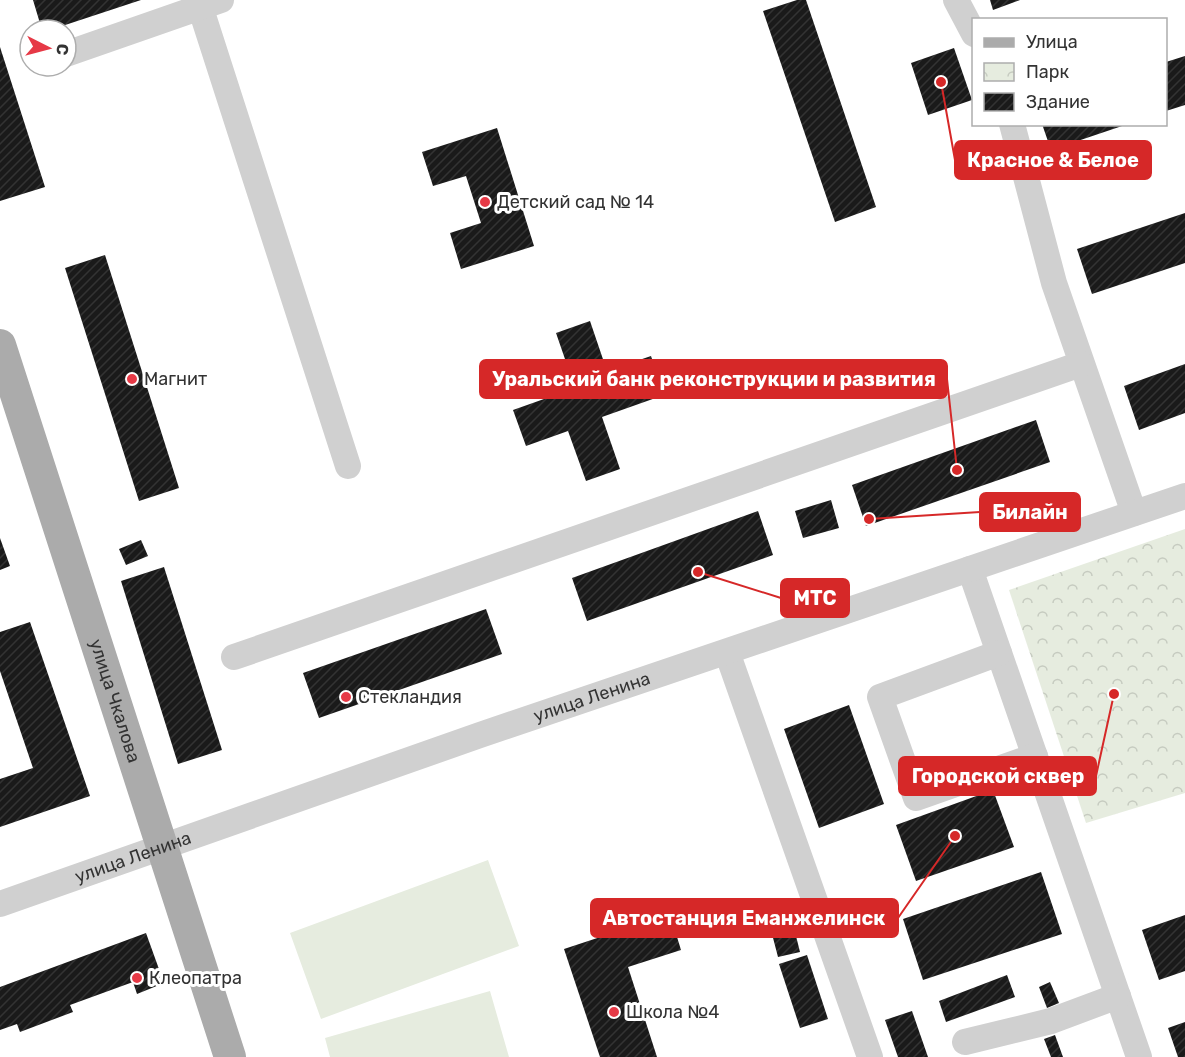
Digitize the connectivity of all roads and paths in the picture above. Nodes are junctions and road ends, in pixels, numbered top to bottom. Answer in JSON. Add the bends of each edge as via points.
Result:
{"nodes":[{"id":1,"x":956,"y":0,"type":"edge"},
{"id":2,"x":206,"y":2,"type":"edge"},
{"id":3,"x":972,"y":30,"type":"edge"},
{"id":4,"x":78,"y":50,"type":"edge"},
{"id":5,"x":1013,"y":126,"type":"edge"},
{"id":6,"x":0,"y":345,"type":"edge"},
{"id":7,"x":1081,"y":364,"type":"junction"},
{"id":8,"x":348,"y":466,"type":"dead end"},
{"id":9,"x":1185,"y":496,"type":"edge"},
{"id":10,"x":1134,"y":513,"type":"junction"},
{"id":11,"x":970,"y":569,"type":"junction"},
{"id":12,"x":727,"y":652,"type":"junction"},
{"id":13,"x":999,"y":654,"type":"junction"},
{"id":14,"x":234,"y":657,"type":"dead end"},
{"id":15,"x":1035,"y":756,"type":"junction"},
{"id":16,"x":163,"y":846,"type":"junction"},
{"id":17,"x":0,"y":904,"type":"edge"},
{"id":18,"x":1118,"y":996,"type":"junction"},
{"id":19,"x":965,"y":1042,"type":"dead end"},
{"id":20,"x":230,"y":1057,"type":"edge"},
{"id":21,"x":870,"y":1057,"type":"edge"},
{"id":22,"x":1139,"y":1057,"type":"edge"}],
"edges":[{"from":1,"to":3,"type":"street"},
{"from":2,"to":4,"type":"street"},
{"from":2,"to":8,"type":"street"},
{"from":5,"to":7,"type":"street","via":[[1054,283]]},
{"from":6,"to":16,"type":"main road","name":"улица Чкалова"},
{"from":7,"to":10,"type":"street"},
{"from":7,"to":14,"type":"street"},
{"from":9,"to":10,"type":"street","name":"улица Ленина"},
{"from":10,"to":11,"type":"street","name":"улица Ленина"},
{"from":11,"to":12,"type":"street","name":"улица Ленина"},
{"from":11,"to":13,"type":"street"},
{"from":12,"to":16,"type":"street","name":"улица Ленина"},
{"from":12,"to":21,"type":"street"},
{"from":13,"to":15,"type":"street"},
{"from":13,"to":15,"type":"street","via":[[880,697],[916,798]]},
{"from":15,"to":18,"type":"street"},
{"from":16,"to":17,"type":"street","name":"улица Ленина"},
{"from":16,"to":20,"type":"main road","name":"улица Чкалова"},
{"from":18,"to":19,"type":"street","via":[[1051,1021]]},
{"from":18,"to":22,"type":"street"}]}
